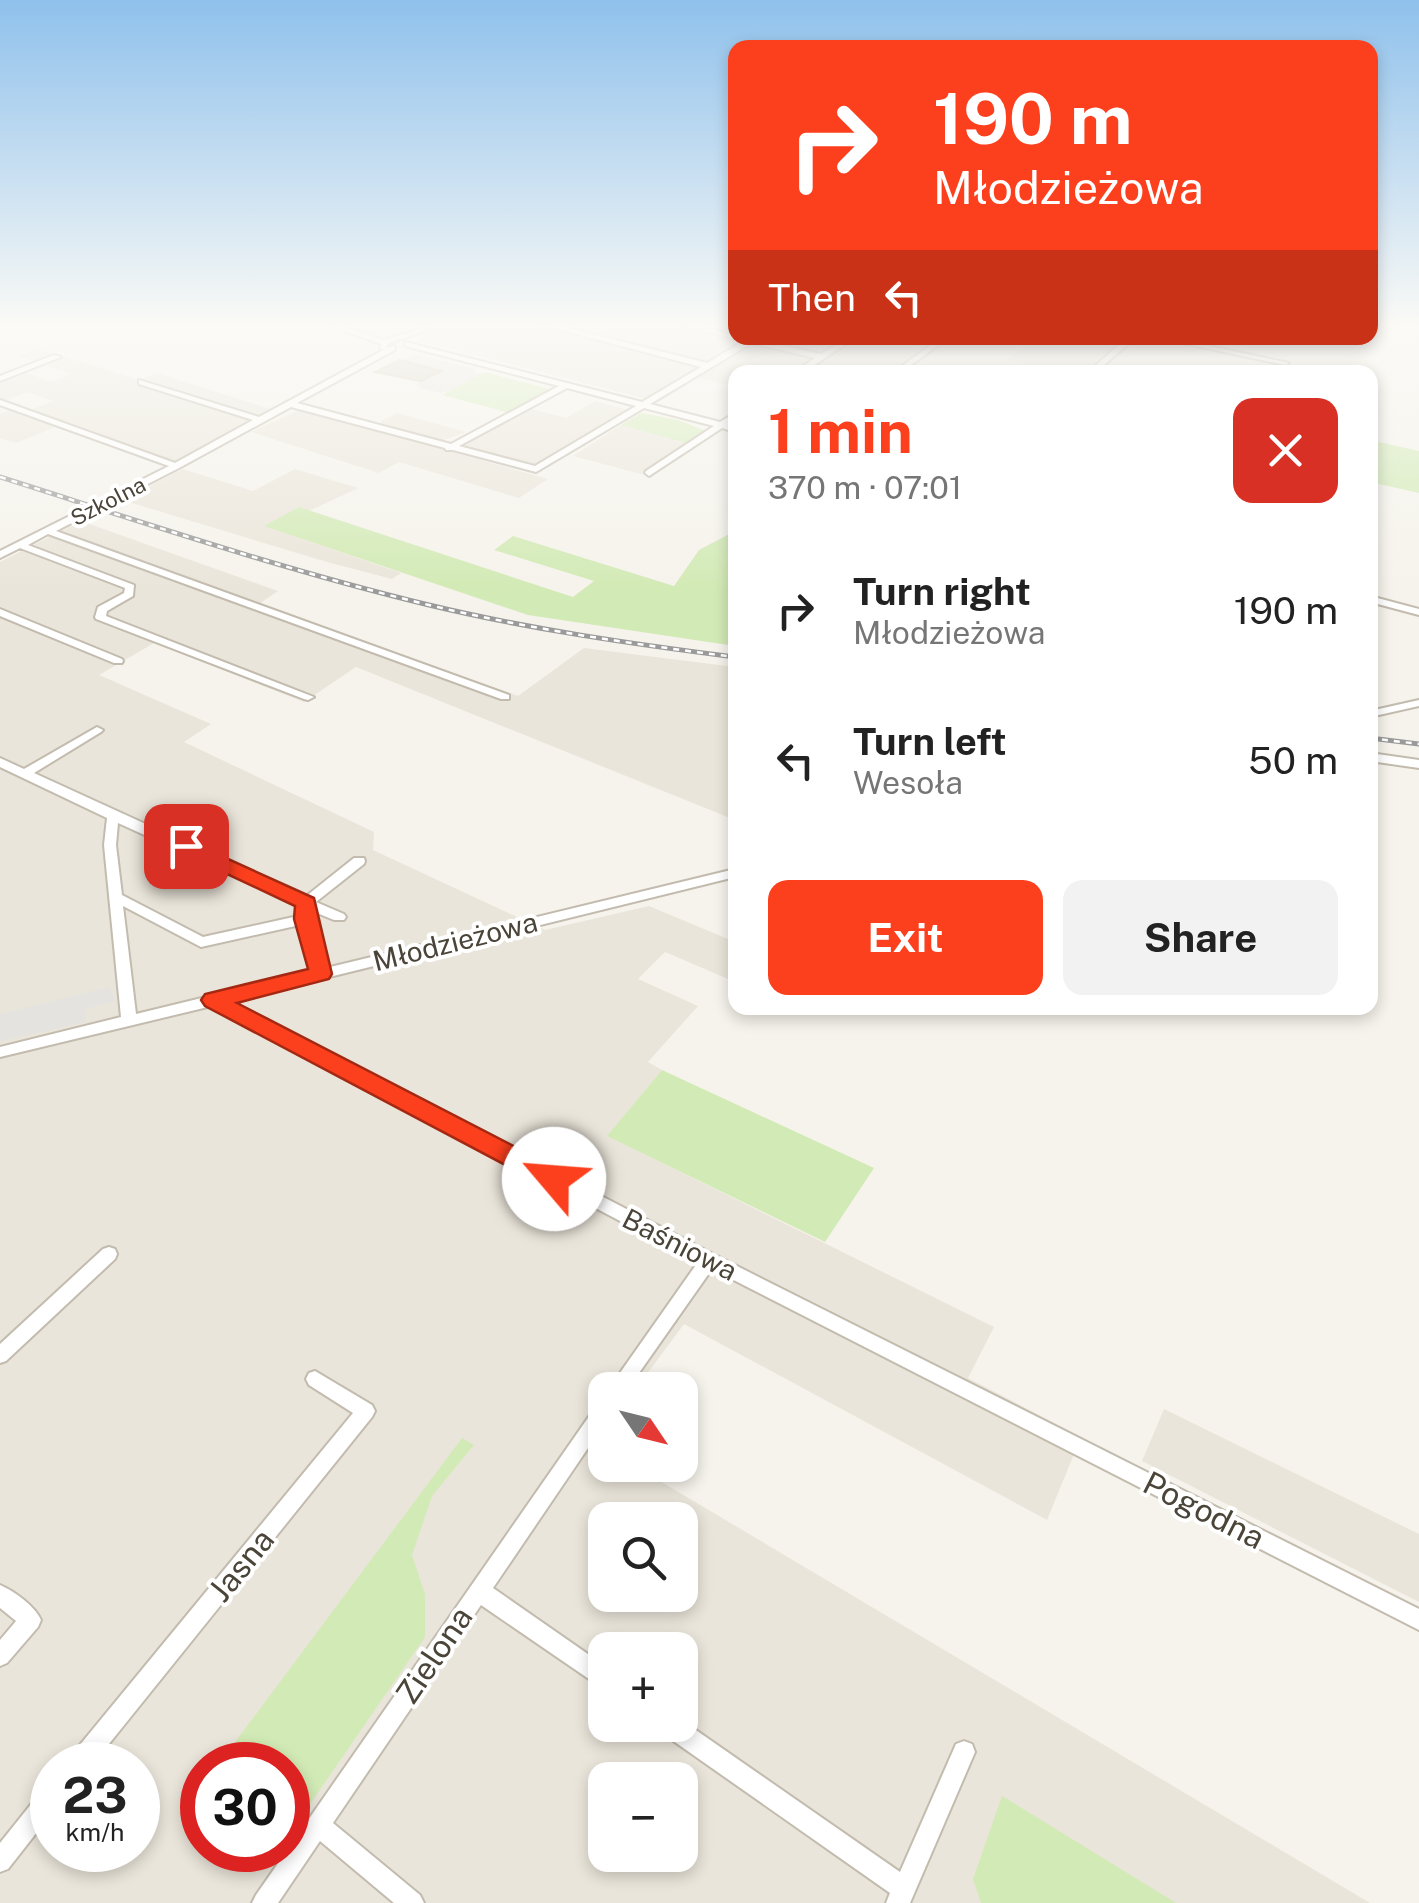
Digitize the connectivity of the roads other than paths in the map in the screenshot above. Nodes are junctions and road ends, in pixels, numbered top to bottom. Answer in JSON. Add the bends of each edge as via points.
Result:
{"nodes":[{"id":1,"x":32,"y":414,"type":"edge"},
{"id":2,"x":241,"y":414,"type":"edge"},
{"id":3,"x":272,"y":414,"type":"edge"},
{"id":4,"x":326,"y":414,"type":"edge"},
{"id":5,"x":512,"y":414,"type":"edge"},
{"id":6,"x":632,"y":414,"type":"edge"},
{"id":7,"x":676,"y":414,"type":"edge"},
{"id":8,"x":260,"y":420,"type":"junction"},
{"id":9,"x":728,"y":420,"type":"edge"},
{"id":10,"x":721,"y":425,"type":"junction"},
{"id":11,"x":728,"y":427,"type":"edge"},
{"id":12,"x":449,"y":448,"type":"junction"},
{"id":13,"x":176,"y":466,"type":"junction"},
{"id":14,"x":649,"y":473,"type":"dead end"},
{"id":15,"x":48,"y":531,"type":"junction"},
{"id":16,"x":20,"y":546,"type":"junction"},
{"id":17,"x":0,"y":555,"type":"edge"},
{"id":18,"x":1378,"y":601,"type":"edge"},
{"id":19,"x":0,"y":612,"type":"edge"},
{"id":20,"x":1419,"y":612,"type":"edge"},
{"id":21,"x":118,"y":661,"type":"dead end"},
{"id":22,"x":308,"y":696,"type":"dead end"},
{"id":23,"x":505,"y":697,"type":"dead end"},
{"id":24,"x":1419,"y":703,"type":"edge"},
{"id":25,"x":1378,"y":711,"type":"edge"},
{"id":26,"x":96,"y":730,"type":"dead end"},
{"id":27,"x":1378,"y":758,"type":"edge"},
{"id":28,"x":0,"y":762,"type":"edge"},
{"id":29,"x":1419,"y":764,"type":"edge"},
{"id":30,"x":26,"y":774,"type":"junction"},
{"id":31,"x":113,"y":816,"type":"junction"},
{"id":32,"x":359,"y":861,"type":"dead end"},
{"id":33,"x":728,"y":875,"type":"edge"},
{"id":34,"x":118,"y":898,"type":"junction"},
{"id":35,"x":306,"y":903,"type":"junction"},
{"id":36,"x":340,"y":917,"type":"dead end"},
{"id":37,"x":305,"y":919,"type":"junction"},
{"id":38,"x":321,"y":974,"type":"junction"},
{"id":39,"x":213,"y":1000,"type":"junction"},
{"id":40,"x":128,"y":1020,"type":"junction"},
{"id":41,"x":0,"y":1052,"type":"edge"},
{"id":42,"x":109,"y":1254,"type":"dead end"},
{"id":43,"x":709,"y":1260,"type":"junction"},
{"id":44,"x":0,"y":1355,"type":"edge"},
{"id":45,"x":630,"y":1372,"type":"edge"},
{"id":46,"x":316,"y":1379,"type":"dead end"},
{"id":47,"x":989,"y":1401,"type":"joint"},
{"id":48,"x":588,"y":1432,"type":"edge"},
{"id":49,"x":478,"y":1590,"type":"junction"},
{"id":50,"x":0,"y":1595,"type":"edge"},
{"id":51,"x":1419,"y":1620,"type":"edge"},
{"id":52,"x":0,"y":1656,"type":"edge"},
{"id":53,"x":588,"y":1667,"type":"edge"},
{"id":54,"x":97,"y":1742,"type":"edge"},
{"id":55,"x":693,"y":1742,"type":"edge"},
{"id":56,"x":964,"y":1752,"type":"dead end"},
{"id":57,"x":30,"y":1824,"type":"edge"},
{"id":58,"x":318,"y":1825,"type":"junction"},
{"id":59,"x":0,"y":1861,"type":"edge"},
{"id":60,"x":901,"y":1896,"type":"edge"},
{"id":61,"x":264,"y":1903,"type":"edge"},
{"id":62,"x":412,"y":1903,"type":"edge"}],
"edges":[{"from":1,"to":13,"type":"street"},
{"from":2,"to":8,"type":"street"},
{"from":3,"to":8,"type":"street","name":"Szkolna"},
{"from":4,"to":12,"type":"street"},
{"from":5,"to":12,"type":"street"},
{"from":6,"to":12,"type":"street","via":[[530,470]]},
{"from":7,"to":10,"type":"street"},
{"from":8,"to":13,"type":"street","name":"Szkolna"},
{"from":9,"to":10,"type":"street"},
{"from":10,"to":11,"type":"street"},
{"from":10,"to":14,"type":"street"},
{"from":13,"to":15,"type":"street","name":"Szkolna"},
{"from":15,"to":16,"type":"street","name":"Szkolna"},
{"from":15,"to":23,"type":"street"},
{"from":16,"to":17,"type":"street","name":"Szkolna"},
{"from":16,"to":22,"type":"street","via":[[130,587],[100,617]]},
{"from":18,"to":20,"type":"street"},
{"from":19,"to":21,"type":"street"},
{"from":24,"to":25,"type":"street"},
{"from":26,"to":30,"type":"street"},
{"from":27,"to":29,"type":"street"},
{"from":28,"to":30,"type":"street"},
{"from":30,"to":31,"type":"street"},
{"from":31,"to":34,"type":"street"},
{"from":31,"to":35,"type":"street"},
{"from":32,"to":35,"type":"street"},
{"from":33,"to":38,"type":"street","name":"Młodzieżowa"},
{"from":34,"to":37,"type":"street","via":[[201,942]]},
{"from":34,"to":40,"type":"street"},
{"from":35,"to":36,"type":"street"},
{"from":35,"to":37,"type":"street"},
{"from":37,"to":38,"type":"street"},
{"from":38,"to":39,"type":"street","name":"Młodzieżowa"},
{"from":39,"to":40,"type":"street","name":"Młodzieżowa"},
{"from":39,"to":43,"type":"street","name":"Baśniowa"},
{"from":40,"to":41,"type":"street","name":"Młodzieżowa"},
{"from":42,"to":44,"type":"street"},
{"from":43,"to":45,"type":"street"},
{"from":43,"to":47,"type":"street","name":"Baśniowa"},
{"from":46,"to":54,"type":"street","name":"Jasna","via":[[366,1411]]},
{"from":47,"to":51,"type":"street","name":"Pogodna"},
{"from":48,"to":49,"type":"street","name":"Zielona"},
{"from":49,"to":53,"type":"street"},
{"from":49,"to":58,"type":"street","name":"Zielona"},
{"from":50,"to":52,"type":"street","via":[[32,1620]]},
{"from":55,"to":60,"type":"street"},
{"from":56,"to":60,"type":"street"},
{"from":57,"to":59,"type":"street"},
{"from":58,"to":61,"type":"street","name":"Zielona"},
{"from":58,"to":62,"type":"street"}]}
